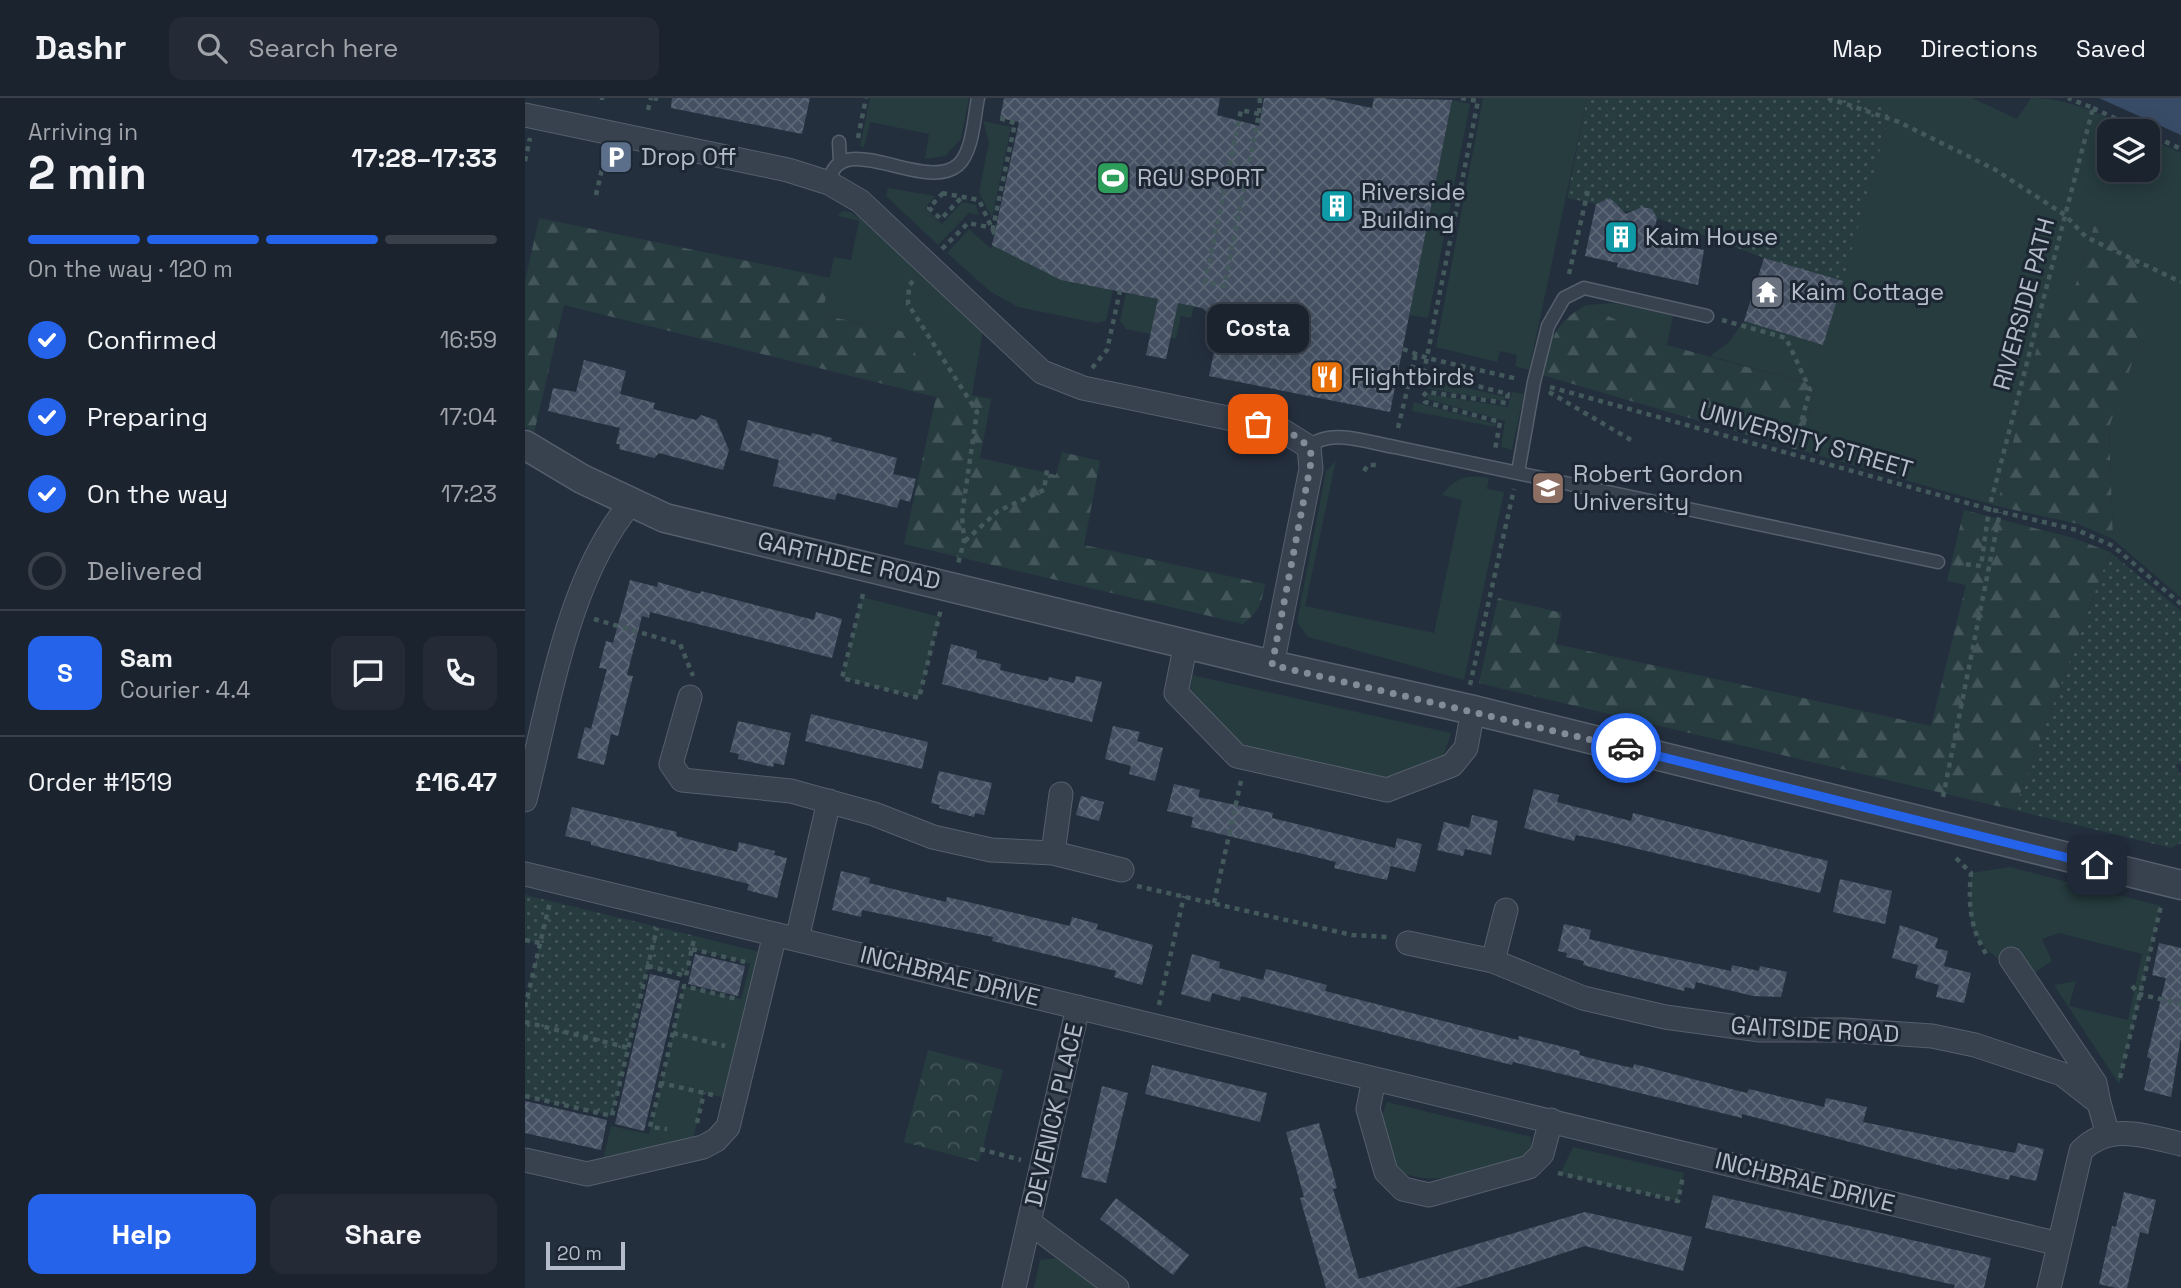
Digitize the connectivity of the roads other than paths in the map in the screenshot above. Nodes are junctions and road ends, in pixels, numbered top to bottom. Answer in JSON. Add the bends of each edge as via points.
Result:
{"nodes":[{"id":1,"x":978,"y":98,"type":"edge"},
{"id":2,"x":525,"y":116,"type":"edge"},
{"id":3,"x":839,"y":142,"type":"dead end"},
{"id":4,"x":840,"y":162,"type":"junction"},
{"id":5,"x":829,"y":183,"type":"junction"},
{"id":6,"x":1707,"y":316,"type":"road end"},
{"id":7,"x":525,"y":444,"type":"edge"},
{"id":8,"x":1309,"y":447,"type":"junction"},
{"id":9,"x":1518,"y":471,"type":"junction"},
{"id":10,"x":631,"y":503,"type":"junction"},
{"id":11,"x":1938,"y":562,"type":"road end"},
{"id":12,"x":1186,"y":643,"type":"junction"},
{"id":13,"x":1272,"y":665,"type":"junction"},
{"id":14,"x":690,"y":697,"type":"road end"},
{"id":15,"x":1473,"y":710,"type":"junction"},
{"id":16,"x":1061,"y":794,"type":"dead end"},
{"id":17,"x":525,"y":800,"type":"edge"},
{"id":18,"x":829,"y":802,"type":"junction"},
{"id":19,"x":1053,"y":853,"type":"junction"},
{"id":20,"x":1122,"y":870,"type":"road end"},
{"id":21,"x":525,"y":874,"type":"edge"},
{"id":22,"x":2177,"y":878,"type":"edge"},
{"id":23,"x":1506,"y":910,"type":"dead end"},
{"id":24,"x":786,"y":937,"type":"junction"},
{"id":25,"x":1408,"y":943,"type":"road end"},
{"id":26,"x":2000,"y":959,"type":"road end"},
{"id":27,"x":1493,"y":961,"type":"junction"},
{"id":28,"x":1078,"y":1007,"type":"junction"},
{"id":29,"x":1374,"y":1079,"type":"junction"},
{"id":30,"x":2099,"y":1103,"type":"junction"},
{"id":31,"x":1551,"y":1121,"type":"junction"},
{"id":32,"x":2108,"y":1135,"type":"junction"},
{"id":33,"x":2181,"y":1144,"type":"edge"},
{"id":34,"x":525,"y":1160,"type":"edge"},
{"id":35,"x":1029,"y":1223,"type":"junction"},
{"id":36,"x":2059,"y":1244,"type":"junction"},
{"id":37,"x":1014,"y":1288,"type":"edge"},
{"id":38,"x":1117,"y":1288,"type":"edge"},
{"id":39,"x":2049,"y":1288,"type":"edge"}],
"edges":[{"from":1,"to":4,"type":"lane","via":[[960,164],[944,173],[854,158]]},
{"from":2,"to":5,"type":"street","via":[[788,170]]},
{"from":3,"to":4,"type":"lane"},
{"from":4,"to":5,"type":"lane","via":[[831,171]]},
{"from":5,"to":8,"type":"street","via":[[870,209],[1042,372],[1083,388],[1280,429]]},
{"from":6,"to":9,"type":"lane","via":[[1584,288],[1564,298],[1548,326]]},
{"from":7,"to":10,"type":"street","name":"GARTHDEE ROAD"},
{"from":8,"to":9,"type":"lane","via":[[1333,437]]},
{"from":8,"to":13,"type":"street","via":[[1311,469]]},
{"from":9,"to":11,"type":"lane"},
{"from":10,"to":12,"type":"street","name":"GARTHDEE ROAD","via":[[665,517]]},
{"from":10,"to":17,"type":"street","via":[[616,521],[573,613]]},
{"from":12,"to":13,"type":"street","name":"GARTHDEE ROAD"},
{"from":12,"to":15,"type":"street","via":[[1176,693],[1237,756],[1387,790],[1453,765],[1466,748]]},
{"from":13,"to":15,"type":"street","name":"GARTHDEE ROAD"},
{"from":14,"to":18,"type":"street","via":[[671,764],[682,780],[792,791]]},
{"from":15,"to":22,"type":"street","name":"GARTHDEE ROAD"},
{"from":16,"to":19,"type":"street"},
{"from":18,"to":19,"type":"street","via":[[933,837],[991,850]]},
{"from":18,"to":24,"type":"street"},
{"from":19,"to":20,"type":"street"},
{"from":21,"to":24,"type":"street","name":"INCHBRAE DRIVE"},
{"from":23,"to":27,"type":"street"},
{"from":24,"to":28,"type":"street","name":"INCHBRAE DRIVE"},
{"from":24,"to":34,"type":"street","via":[[727,1127],[716,1140],[594,1174]]},
{"from":25,"to":27,"type":"street","name":"GAITSIDE ROAD"},
{"from":26,"to":30,"type":"street","via":[[2095,1083]]},
{"from":27,"to":30,"type":"street","name":"GAITSIDE ROAD","via":[[1583,998],[1665,1017],[1760,1030],[1932,1036],[1975,1045],[2062,1074]]},
{"from":28,"to":29,"type":"street","name":"INCHBRAE DRIVE"},
{"from":28,"to":35,"type":"street","name":"DEVENICK PLACE"},
{"from":29,"to":31,"type":"street","name":"INCHBRAE DRIVE"},
{"from":29,"to":31,"type":"street","via":[[1368,1109],[1386,1172],[1403,1189],[1429,1195],[1529,1167],[1542,1154]]},
{"from":30,"to":32,"type":"street"},
{"from":31,"to":36,"type":"street","name":"INCHBRAE DRIVE"},
{"from":32,"to":33,"type":"street","via":[[2127,1132]]},
{"from":32,"to":36,"type":"street","via":[[2092,1140],[2081,1151]]},
{"from":35,"to":37,"type":"street","name":"DEVENICK PLACE"},
{"from":35,"to":38,"type":"street","name":"DEVENICK PLACE"},
{"from":36,"to":39,"type":"street"}]}
